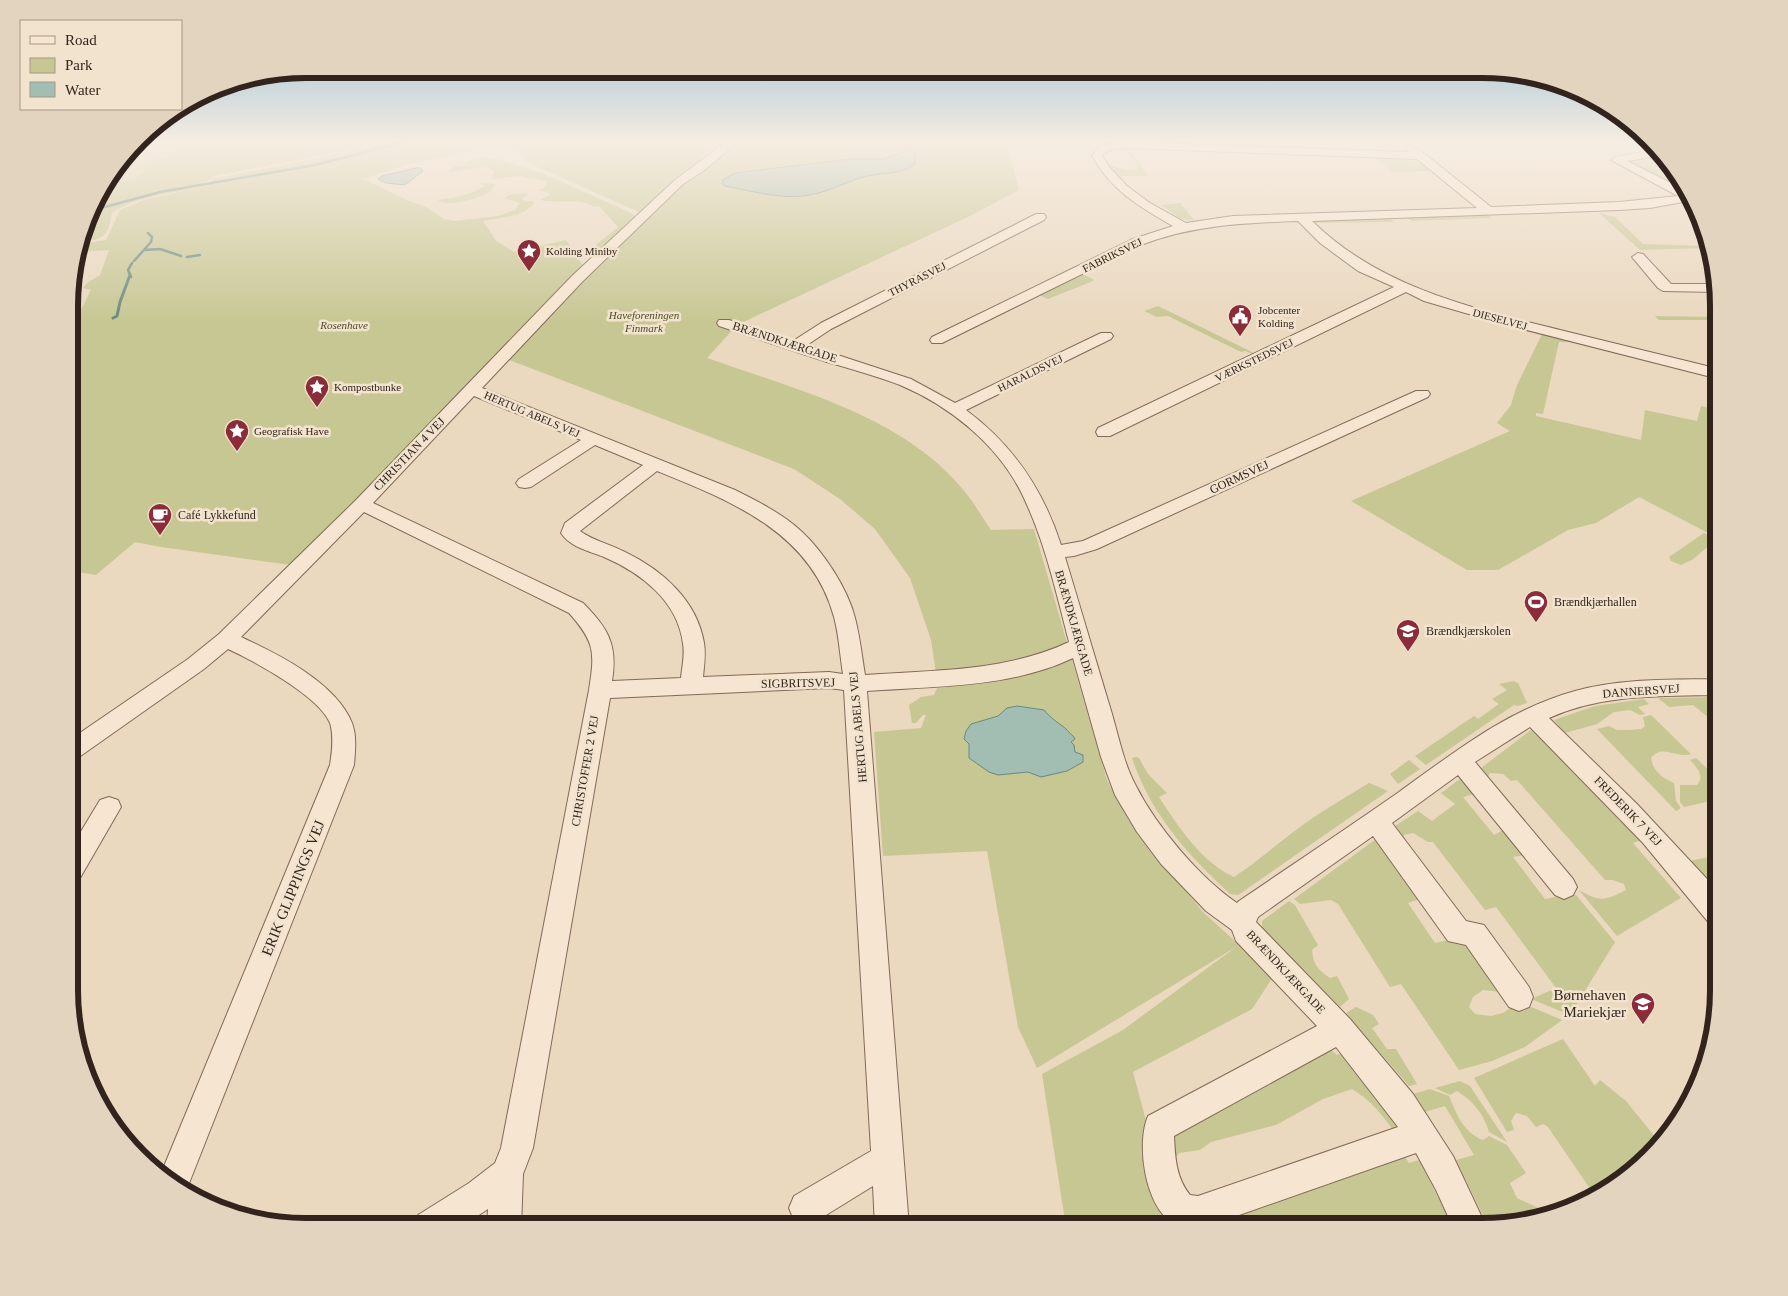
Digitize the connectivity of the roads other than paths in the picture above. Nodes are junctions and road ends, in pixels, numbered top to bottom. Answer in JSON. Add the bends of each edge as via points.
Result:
{"nodes":[{"id":1,"x":658,"y":201,"type":"edge"},
{"id":2,"x":1140,"y":201,"type":"edge"},
{"id":3,"x":1477,"y":201,"type":"edge"},
{"id":4,"x":1659,"y":201,"type":"edge"},
{"id":5,"x":1489,"y":211,"type":"junction"},
{"id":6,"x":1040,"y":217,"type":"dead end"},
{"id":7,"x":1302,"y":218,"type":"junction"},
{"id":8,"x":1182,"y":226,"type":"junction"},
{"id":9,"x":1638,"y":257,"type":"dead end"},
{"id":10,"x":1404,"y":288,"type":"junction"},
{"id":11,"x":1710,"y":288,"type":"edge"},
{"id":12,"x":724,"y":323,"type":"dead end"},
{"id":13,"x":1106,"y":336,"type":"dead end"},
{"id":14,"x":937,"y":340,"type":"dead end"},
{"id":15,"x":797,"y":345,"type":"junction"},
{"id":16,"x":1710,"y":372,"type":"edge"},
{"id":17,"x":471,"y":389,"type":"junction"},
{"id":18,"x":1422,"y":394,"type":"dead end"},
{"id":19,"x":954,"y":410,"type":"junction"},
{"id":20,"x":1104,"y":432,"type":"dead end"},
{"id":21,"x":592,"y":439,"type":"junction"},
{"id":22,"x":655,"y":464,"type":"junction"},
{"id":23,"x":525,"y":483,"type":"dead end"},
{"id":24,"x":362,"y":504,"type":"junction"},
{"id":25,"x":1054,"y":551,"type":"junction"},
{"id":26,"x":226,"y":638,"type":"junction"},
{"id":27,"x":1080,"y":646,"type":"junction"},
{"id":28,"x":855,"y":684,"type":"junction"},
{"id":29,"x":691,"y":686,"type":"junction"},
{"id":30,"x":1710,"y":687,"type":"edge"},
{"id":31,"x":600,"y":690,"type":"junction"},
{"id":32,"x":1531,"y":715,"type":"junction"},
{"id":33,"x":78,"y":746,"type":"edge"},
{"id":34,"x":1460,"y":761,"type":"junction"},
{"id":35,"x":109,"y":807,"type":"dead end"},
{"id":36,"x":1376,"y":821,"type":"junction"},
{"id":37,"x":78,"y":858,"type":"edge"},
{"id":38,"x":1564,"y":887,"type":"dead end"},
{"id":39,"x":1710,"y":904,"type":"edge"},
{"id":40,"x":1242,"y":922,"type":"junction"},
{"id":41,"x":1519,"y":997,"type":"dead end"},
{"id":42,"x":1340,"y":1030,"type":"junction"},
{"id":43,"x":1422,"y":1135,"type":"junction"},
{"id":44,"x":887,"y":1159,"type":"junction"},
{"id":45,"x":507,"y":1174,"type":"junction"},
{"id":46,"x":176,"y":1177,"type":"edge"},
{"id":47,"x":806,"y":1208,"type":"dead end"},
{"id":48,"x":444,"y":1218,"type":"edge"},
{"id":49,"x":505,"y":1218,"type":"edge"},
{"id":50,"x":891,"y":1218,"type":"edge"},
{"id":51,"x":1466,"y":1218,"type":"edge"}],
"edges":[{"from":1,"to":17,"type":"street","name":"CHRISTIAN 4 VEJ","via":[[577,279]]},
{"from":2,"to":8,"type":"street"},
{"from":3,"to":5,"type":"street"},
{"from":4,"to":5,"type":"street","name":"FABRIKSVEJ","via":[[1627,206]]},
{"from":5,"to":7,"type":"street","name":"FABRIKSVEJ"},
{"from":6,"to":15,"type":"street","name":"THYRASVEJ","via":[[826,326]]},
{"from":7,"to":8,"type":"street","name":"FABRIKSVEJ","via":[[1233,220]]},
{"from":7,"to":10,"type":"street","name":"DIESELVEJ","via":[[1343,255]]},
{"from":8,"to":14,"type":"street","name":"FABRIKSVEJ","via":[[1137,242]]},
{"from":9,"to":11,"type":"street","via":[[1668,288]]},
{"from":10,"to":16,"type":"street","name":"DIESELVEJ","via":[[1457,308],[1508,322]]},
{"from":10,"to":20,"type":"street","name":"VÆRKSTEDSVEJ"},
{"from":12,"to":15,"type":"street","name":"BRÆNDKJÆRGADE"},
{"from":13,"to":19,"type":"street","name":"HARALDSVEJ"},
{"from":15,"to":19,"type":"street","name":"BRÆNDKJÆRGADE","via":[[905,382]]},
{"from":17,"to":21,"type":"street","name":"HERTUG ABELS VEJ"},
{"from":17,"to":24,"type":"street","name":"CHRISTIAN 4 VEJ"},
{"from":18,"to":25,"type":"street","name":"GORMSVEJ","via":[[1090,545]]},
{"from":19,"to":25,"type":"street","name":"BRÆNDKJÆRGADE","via":[[983,431],[1006,454],[1035,498]]},
{"from":21,"to":22,"type":"street","name":"HERTUG ABELS VEJ"},
{"from":21,"to":23,"type":"street","name":"HERTUG ABELS VEJ"},
{"from":22,"to":28,"type":"street","name":"HERTUG ABELS VEJ","via":[[748,504],[793,534],[807,549],[834,589],[845,618]]},
{"from":22,"to":29,"type":"street","via":[[572,527],[570,533],[646,572],[677,600],[694,646]]},
{"from":24,"to":26,"type":"street","name":"CHRISTIAN 4 VEJ"},
{"from":24,"to":31,"type":"street","name":"CHRISTOFFER 2 VEJ","via":[[576,608],[594,627],[602,644],[604,664]]},
{"from":25,"to":27,"type":"street","name":"BRÆNDKJÆRGADE"},
{"from":26,"to":33,"type":"street","name":"CHRISTIAN 4 VEJ","via":[[188,669]]},
{"from":26,"to":46,"type":"street","name":"ERIK GLIPPINGS VEJ","via":[[316,691],[331,705],[340,722],[344,742],[342,765]]},
{"from":27,"to":28,"type":"street","name":"SIGBRITSVEJ","via":[[1050,660],[982,675]]},
{"from":27,"to":40,"type":"street","name":"BRÆNDKJÆRGADE","via":[[1124,788],[1146,825],[1170,856],[1216,903]]},
{"from":28,"to":29,"type":"street","name":"SIGBRITSVEJ","via":[[829,680]]},
{"from":28,"to":44,"type":"street","name":"HERTUG ABELS VEJ"},
{"from":29,"to":31,"type":"street","name":"SIGBRITSVEJ"},
{"from":30,"to":32,"type":"street","name":"DANNERSVEJ","via":[[1600,693]]},
{"from":31,"to":45,"type":"street","name":"CHRISTOFFER 2 VEJ","via":[[517,1148]]},
{"from":32,"to":34,"type":"street","name":"DANNERSVEJ","via":[[1499,732]]},
{"from":32,"to":39,"type":"street","name":"FREDERIK 7 VEJ","via":[[1641,823]]},
{"from":34,"to":36,"type":"street","name":"DANNERSVEJ"},
{"from":34,"to":38,"type":"street"},
{"from":35,"to":37,"type":"street"},
{"from":36,"to":40,"type":"street","name":"DANNERSVEJ","via":[[1248,909]]},
{"from":36,"to":41,"type":"street","via":[[1458,932],[1474,934]]},
{"from":40,"to":42,"type":"street","name":"BRÆNDKJÆRGADE","via":[[1246,932]]},
{"from":42,"to":43,"type":"street","name":"BRÆNDKJÆRGADE"},
{"from":42,"to":43,"type":"street","via":[[1159,1127],[1157,1140],[1163,1176],[1172,1200],[1186,1212],[1198,1213]]},
{"from":43,"to":51,"type":"street","name":"BRÆNDKJÆRGADE"},
{"from":44,"to":47,"type":"street"},
{"from":44,"to":50,"type":"street","name":"HERTUG ABELS VEJ"},
{"from":45,"to":48,"type":"street"},
{"from":45,"to":49,"type":"street","name":"CHRISTOFFER 2 VEJ"}]}
